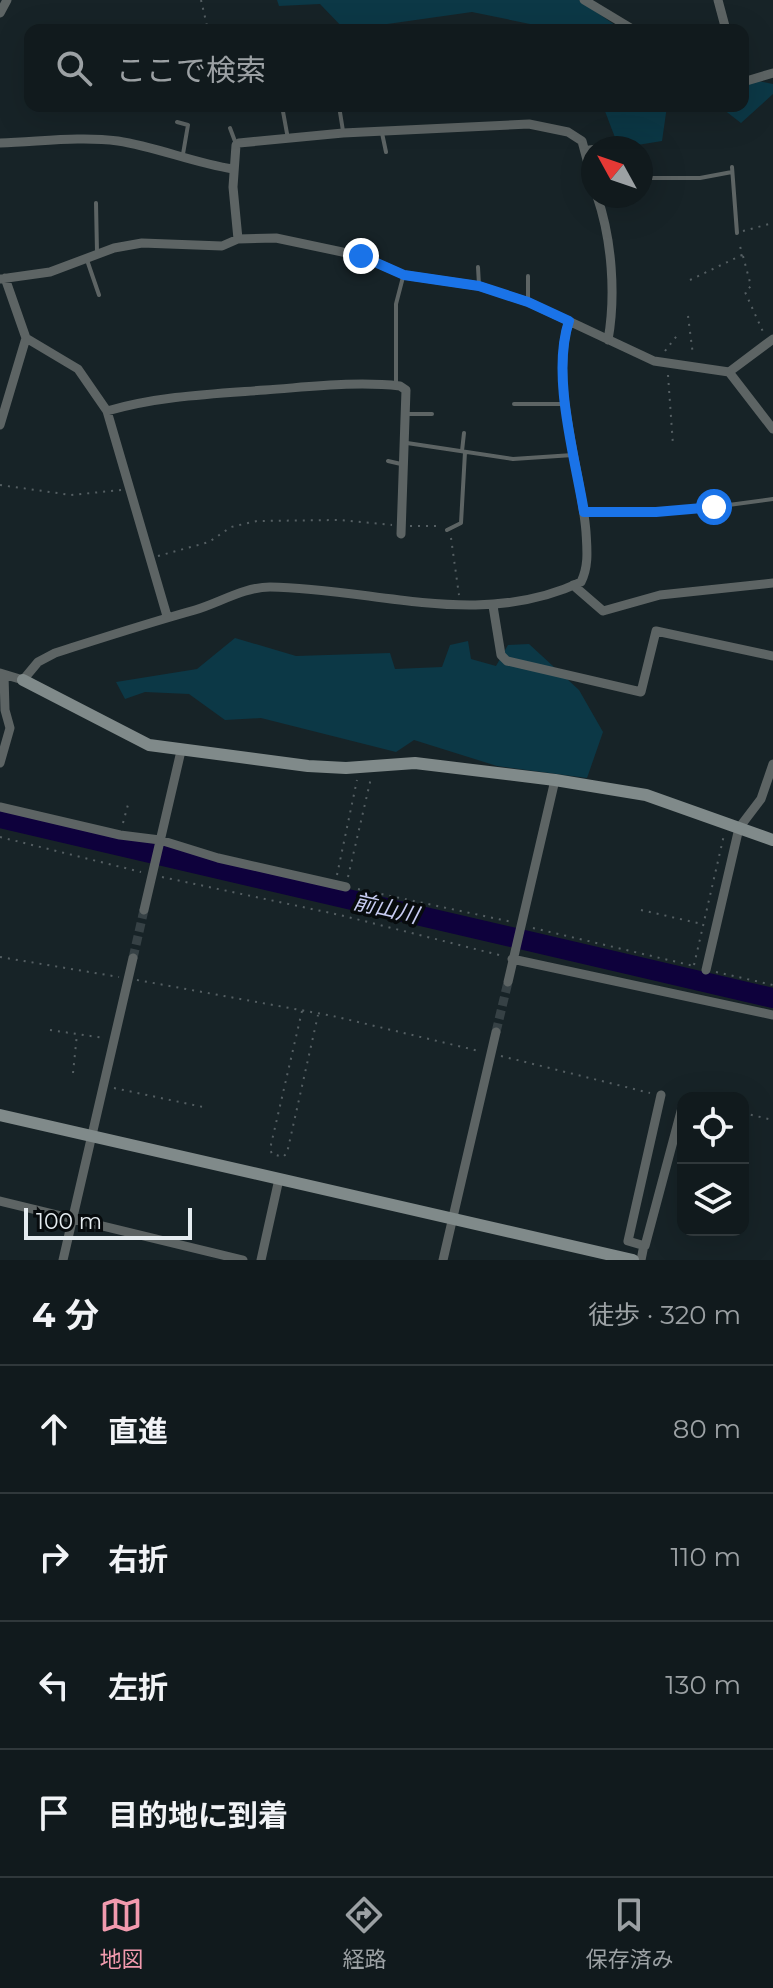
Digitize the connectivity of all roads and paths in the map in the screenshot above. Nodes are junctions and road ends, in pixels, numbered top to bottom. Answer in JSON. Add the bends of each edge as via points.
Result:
{"nodes":[{"id":1,"x":7,"y":0,"type":"edge"},
{"id":2,"x":201,"y":0,"type":"edge"},
{"id":3,"x":584,"y":0,"type":"edge"},
{"id":4,"x":718,"y":0,"type":"edge"},
{"id":5,"x":0,"y":13,"type":"edge"},
{"id":6,"x":207,"y":24,"type":"edge"},
{"id":7,"x":624,"y":24,"type":"edge"},
{"id":8,"x":724,"y":24,"type":"edge"},
{"id":9,"x":773,"y":73,"type":"edge"},
{"id":10,"x":749,"y":80,"type":"edge"},
{"id":11,"x":283,"y":112,"type":"edge"},
{"id":12,"x":340,"y":112,"type":"edge"},
{"id":13,"x":177,"y":122,"type":"dead end"},
{"id":14,"x":230,"y":128,"type":"dead end"},
{"id":15,"x":343,"y":133,"type":"junction"},
{"id":16,"x":382,"y":133,"type":"junction"},
{"id":17,"x":288,"y":140,"type":"junction"},
{"id":18,"x":581,"y":142,"type":"edge"},
{"id":19,"x":0,"y":143,"type":"edge"},
{"id":20,"x":236,"y":145,"type":"junction"},
{"id":21,"x":386,"y":152,"type":"dead end"},
{"id":22,"x":182,"y":159,"type":"junction"},
{"id":23,"x":233,"y":169,"type":"junction"},
{"id":24,"x":653,"y":178,"type":"edge"},
{"id":25,"x":96,"y":203,"type":"dead end"},
{"id":26,"x":600,"y":208,"type":"edge"},
{"id":27,"x":773,"y":223,"type":"edge"},
{"id":28,"x":737,"y":233,"type":"junction"},
{"id":29,"x":238,"y":239,"type":"junction"},
{"id":30,"x":98,"y":253,"type":"junction"},
{"id":31,"x":742,"y":255,"type":"junction"},
{"id":32,"x":86,"y":258,"type":"junction"},
{"id":33,"x":478,"y":267,"type":"dead end"},
{"id":34,"x":404,"y":275,"type":"junction"},
{"id":35,"x":528,"y":276,"type":"dead end"},
{"id":36,"x":2,"y":278,"type":"edge"},
{"id":37,"x":690,"y":280,"type":"dead end"},
{"id":38,"x":479,"y":286,"type":"junction"},
{"id":39,"x":99,"y":295,"type":"dead end"},
{"id":40,"x":528,"y":302,"type":"junction"},
{"id":41,"x":688,"y":316,"type":"dead end"},
{"id":42,"x":569,"y":321,"type":"junction"},
{"id":43,"x":679,"y":333,"type":"dead end"},
{"id":44,"x":26,"y":338,"type":"junction"},
{"id":45,"x":608,"y":340,"type":"junction"},
{"id":46,"x":771,"y":341,"type":"edge"},
{"id":47,"x":658,"y":362,"type":"junction"},
{"id":48,"x":668,"y":365,"type":"junction"},
{"id":49,"x":694,"y":368,"type":"junction"},
{"id":50,"x":729,"y":372,"type":"junction"},
{"id":51,"x":396,"y":386,"type":"junction"},
{"id":52,"x":567,"y":403,"type":"junction"},
{"id":53,"x":514,"y":404,"type":"dead end"},
{"id":54,"x":107,"y":411,"type":"junction"},
{"id":55,"x":405,"y":413,"type":"junction"},
{"id":56,"x":432,"y":414,"type":"dead end"},
{"id":57,"x":0,"y":425,"type":"edge"},
{"id":58,"x":773,"y":429,"type":"edge"},
{"id":59,"x":464,"y":433,"type":"dead end"},
{"id":60,"x":405,"y":442,"type":"junction"},
{"id":61,"x":673,"y":445,"type":"dead end"},
{"id":62,"x":464,"y":451,"type":"junction"},
{"id":63,"x":574,"y":455,"type":"junction"},
{"id":64,"x":388,"y":461,"type":"dead end"},
{"id":65,"x":404,"y":465,"type":"junction"},
{"id":66,"x":0,"y":485,"type":"edge"},
{"id":67,"x":130,"y":488,"type":"junction"},
{"id":68,"x":773,"y":499,"type":"edge"},
{"id":69,"x":584,"y":512,"type":"junction"},
{"id":70,"x":401,"y":530,"type":"junction"},
{"id":71,"x":447,"y":530,"type":"junction"},
{"id":72,"x":150,"y":560,"type":"junction"},
{"id":73,"x":773,"y":583,"type":"edge"},
{"id":74,"x":573,"y":585,"type":"junction"},
{"id":75,"x":458,"y":604,"type":"junction"},
{"id":76,"x":493,"y":606,"type":"junction"},
{"id":77,"x":167,"y":616,"type":"junction"},
{"id":78,"x":773,"y":656,"type":"edge"},
{"id":79,"x":2,"y":674,"type":"edge"},
{"id":80,"x":23,"y":680,"type":"junction"},
{"id":81,"x":181,"y":751,"type":"junction"},
{"id":82,"x":0,"y":763,"type":"edge"},
{"id":83,"x":773,"y":764,"type":"edge"},
{"id":84,"x":367,"y":766,"type":"junction"},
{"id":85,"x":555,"y":780,"type":"junction"},
{"id":86,"x":129,"y":801,"type":"dead end"},
{"id":87,"x":0,"y":807,"type":"edge"},
{"id":88,"x":733,"y":826,"type":"junction"},
{"id":89,"x":120,"y":835,"type":"junction"},
{"id":90,"x":0,"y":837,"type":"edge"},
{"id":91,"x":773,"y":840,"type":"edge"},
{"id":92,"x":159,"y":844,"type":"junction"},
{"id":93,"x":335,"y":884,"type":"junction"},
{"id":94,"x":346,"y":887,"type":"junction"},
{"id":95,"x":144,"y":910,"type":"tunnel mouth"},
{"id":96,"x":641,"y":910,"type":"dead end"},
{"id":97,"x":704,"y":925,"type":"junction"},
{"id":98,"x":520,"y":926,"type":"junction"},
{"id":99,"x":512,"y":955,"type":"junction"},
{"id":100,"x":0,"y":957,"type":"edge"},
{"id":101,"x":133,"y":958,"type":"tunnel mouth"},
{"id":102,"x":706,"y":970,"type":"joint"},
{"id":103,"x":128,"y":979,"type":"junction"},
{"id":104,"x":508,"y":982,"type":"tunnel mouth"},
{"id":105,"x":773,"y":985,"type":"edge"},
{"id":106,"x":302,"y":1010,"type":"junction"},
{"id":107,"x":318,"y":1013,"type":"junction"},
{"id":108,"x":773,"y":1015,"type":"edge"},
{"id":109,"x":50,"y":1030,"type":"dead end"},
{"id":110,"x":496,"y":1032,"type":"tunnel mouth"},
{"id":111,"x":77,"y":1033,"type":"junction"},
{"id":112,"x":114,"y":1041,"type":"junction"},
{"id":113,"x":490,"y":1053,"type":"junction"},
{"id":114,"x":73,"y":1073,"type":"dead end"},
{"id":115,"x":104,"y":1085,"type":"junction"},
{"id":116,"x":661,"y":1095,"type":"joint"},
{"id":117,"x":203,"y":1107,"type":"dead end"},
{"id":118,"x":749,"y":1114,"type":"edge"},
{"id":119,"x":0,"y":1115,"type":"edge"},
{"id":120,"x":773,"y":1120,"type":"edge"},
{"id":121,"x":677,"y":1126,"type":"edge"},
{"id":122,"x":92,"y":1136,"type":"junction"},
{"id":123,"x":279,"y":1179,"type":"junction"},
{"id":124,"x":0,"y":1201,"type":"edge"},
{"id":125,"x":72,"y":1217,"type":"junction"},
{"id":126,"x":453,"y":1219,"type":"junction"},
{"id":127,"x":644,"y":1245,"type":"junction"},
{"id":128,"x":628,"y":1259,"type":"edge"},
{"id":129,"x":63,"y":1260,"type":"edge"},
{"id":130,"x":243,"y":1260,"type":"edge"},
{"id":131,"x":261,"y":1260,"type":"edge"},
{"id":132,"x":443,"y":1260,"type":"edge"},
{"id":133,"x":641,"y":1260,"type":"edge"}],
"edges":[{"from":1,"to":5,"type":"street"},
{"from":2,"to":6,"type":"path"},
{"from":3,"to":7,"type":"street"},
{"from":4,"to":8,"type":"street"},
{"from":9,"to":10,"type":"street"},
{"from":11,"to":17,"type":"lane"},
{"from":12,"to":15,"type":"lane"},
{"from":13,"to":22,"type":"lane","via":[[188,125]]},
{"from":14,"to":20,"type":"lane"},
{"from":15,"to":16,"type":"street"},
{"from":15,"to":17,"type":"street"},
{"from":16,"to":18,"type":"street","via":[[529,124],[576,136]]},
{"from":16,"to":21,"type":"lane"},
{"from":17,"to":20,"type":"street"},
{"from":19,"to":22,"type":"street","via":[[120,141]]},
{"from":20,"to":23,"type":"street"},
{"from":22,"to":23,"type":"street"},
{"from":23,"to":29,"type":"street"},
{"from":24,"to":28,"type":"lane","via":[[700,178],[732,169]]},
{"from":25,"to":30,"type":"lane"},
{"from":26,"to":45,"type":"street","via":[[607,233]]},
{"from":27,"to":28,"type":"path"},
{"from":28,"to":31,"type":"path"},
{"from":29,"to":30,"type":"street","via":[[222,246],[142,243]]},
{"from":29,"to":34,"type":"street","via":[[298,241],[361,256]]},
{"from":30,"to":32,"type":"street"},
{"from":31,"to":37,"type":"path"},
{"from":31,"to":46,"type":"path","via":[[751,286],[745,292]]},
{"from":32,"to":36,"type":"street","via":[[50,272]]},
{"from":32,"to":39,"type":"lane"},
{"from":33,"to":38,"type":"lane"},
{"from":34,"to":38,"type":"street"},
{"from":34,"to":51,"type":"lane","via":[[396,304]]},
{"from":35,"to":40,"type":"lane"},
{"from":36,"to":44,"type":"street"},
{"from":38,"to":40,"type":"street"},
{"from":40,"to":42,"type":"street"},
{"from":41,"to":49,"type":"path"},
{"from":42,"to":45,"type":"street"},
{"from":42,"to":52,"type":"street","via":[[563,361]]},
{"from":43,"to":47,"type":"path"},
{"from":44,"to":54,"type":"street","via":[[78,369]]},
{"from":44,"to":57,"type":"street"},
{"from":45,"to":47,"type":"street"},
{"from":46,"to":50,"type":"street"},
{"from":47,"to":48,"type":"street"},
{"from":48,"to":49,"type":"street"},
{"from":48,"to":61,"type":"path"},
{"from":49,"to":50,"type":"street"},
{"from":50,"to":58,"type":"street"},
{"from":51,"to":54,"type":"street","via":[[219,392]]},
{"from":51,"to":55,"type":"street","via":[[406,390]]},
{"from":52,"to":53,"type":"lane"},
{"from":52,"to":63,"type":"street"},
{"from":54,"to":67,"type":"street"},
{"from":55,"to":56,"type":"lane"},
{"from":55,"to":60,"type":"street"},
{"from":59,"to":62,"type":"lane"},
{"from":60,"to":62,"type":"lane"},
{"from":60,"to":65,"type":"street"},
{"from":62,"to":63,"type":"lane","via":[[513,459]]},
{"from":62,"to":71,"type":"lane","via":[[461,523]]},
{"from":63,"to":69,"type":"street"},
{"from":64,"to":65,"type":"lane"},
{"from":65,"to":70,"type":"street"},
{"from":66,"to":67,"type":"path","via":[[71,495]]},
{"from":67,"to":72,"type":"street"},
{"from":68,"to":69,"type":"lane","via":[[684,511]]},
{"from":69,"to":74,"type":"street","via":[[587,564],[581,582]]},
{"from":70,"to":71,"type":"path","via":[[425,525]]},
{"from":70,"to":72,"type":"path","via":[[339,520],[257,521],[237,524],[209,542]]},
{"from":71,"to":75,"type":"path","via":[[456,562]]},
{"from":72,"to":77,"type":"street"},
{"from":73,"to":74,"type":"street","via":[[660,595],[603,611]]},
{"from":74,"to":76,"type":"street"},
{"from":75,"to":76,"type":"street"},
{"from":75,"to":77,"type":"street","via":[[269,587]]},
{"from":76,"to":78,"type":"street","via":[[501,655],[507,661],[641,692],[656,631]]},
{"from":77,"to":80,"type":"street","via":[[55,653],[38,662]]},
{"from":79,"to":80,"type":"street"},
{"from":79,"to":82,"type":"street","via":[[10,728]]},
{"from":80,"to":81,"type":"street","via":[[130,737]]},
{"from":81,"to":84,"type":"street","via":[[308,766]]},
{"from":81,"to":92,"type":"street"},
{"from":83,"to":88,"type":"street","via":[[761,799]]},
{"from":84,"to":85,"type":"street","via":[[415,763]]},
{"from":84,"to":93,"type":"path"},
{"from":84,"to":94,"type":"path"},
{"from":85,"to":88,"type":"street","via":[[646,795]]},
{"from":85,"to":98,"type":"street"},
{"from":86,"to":89,"type":"path"},
{"from":87,"to":89,"type":"street"},
{"from":88,"to":91,"type":"street"},
{"from":88,"to":97,"type":"path"},
{"from":88,"to":102,"type":"street"},
{"from":89,"to":92,"type":"street"},
{"from":90,"to":99,"type":"path"},
{"from":92,"to":93,"type":"street"},
{"from":92,"to":95,"type":"street"},
{"from":93,"to":94,"type":"street"},
{"from":94,"to":98,"type":"path"},
{"from":96,"to":97,"type":"path"},
{"from":97,"to":98,"type":"path","via":[[694,966]]},
{"from":98,"to":99,"type":"street"},
{"from":99,"to":104,"type":"street"},
{"from":99,"to":108,"type":"street"},
{"from":100,"to":103,"type":"path"},
{"from":101,"to":103,"type":"street"},
{"from":102,"to":105,"type":"path"},
{"from":103,"to":106,"type":"path"},
{"from":103,"to":112,"type":"street"},
{"from":106,"to":107,"type":"path"},
{"from":106,"to":107,"type":"path","via":[[270,1149],[283,1157]]},
{"from":107,"to":113,"type":"path"},
{"from":109,"to":111,"type":"path"},
{"from":110,"to":113,"type":"street"},
{"from":111,"to":112,"type":"path"},
{"from":111,"to":114,"type":"path"},
{"from":112,"to":115,"type":"street"},
{"from":113,"to":116,"type":"path"},
{"from":113,"to":126,"type":"street"},
{"from":115,"to":117,"type":"path"},
{"from":115,"to":122,"type":"street"},
{"from":116,"to":127,"type":"street","via":[[628,1241]]},
{"from":118,"to":120,"type":"path"},
{"from":119,"to":122,"type":"street"},
{"from":121,"to":127,"type":"street"},
{"from":122,"to":123,"type":"street"},
{"from":122,"to":125,"type":"street"},
{"from":123,"to":126,"type":"street"},
{"from":123,"to":131,"type":"street"},
{"from":124,"to":125,"type":"street"},
{"from":125,"to":129,"type":"street"},
{"from":125,"to":130,"type":"street"},
{"from":126,"to":128,"type":"street"},
{"from":126,"to":132,"type":"street"},
{"from":127,"to":133,"type":"street"}]}
